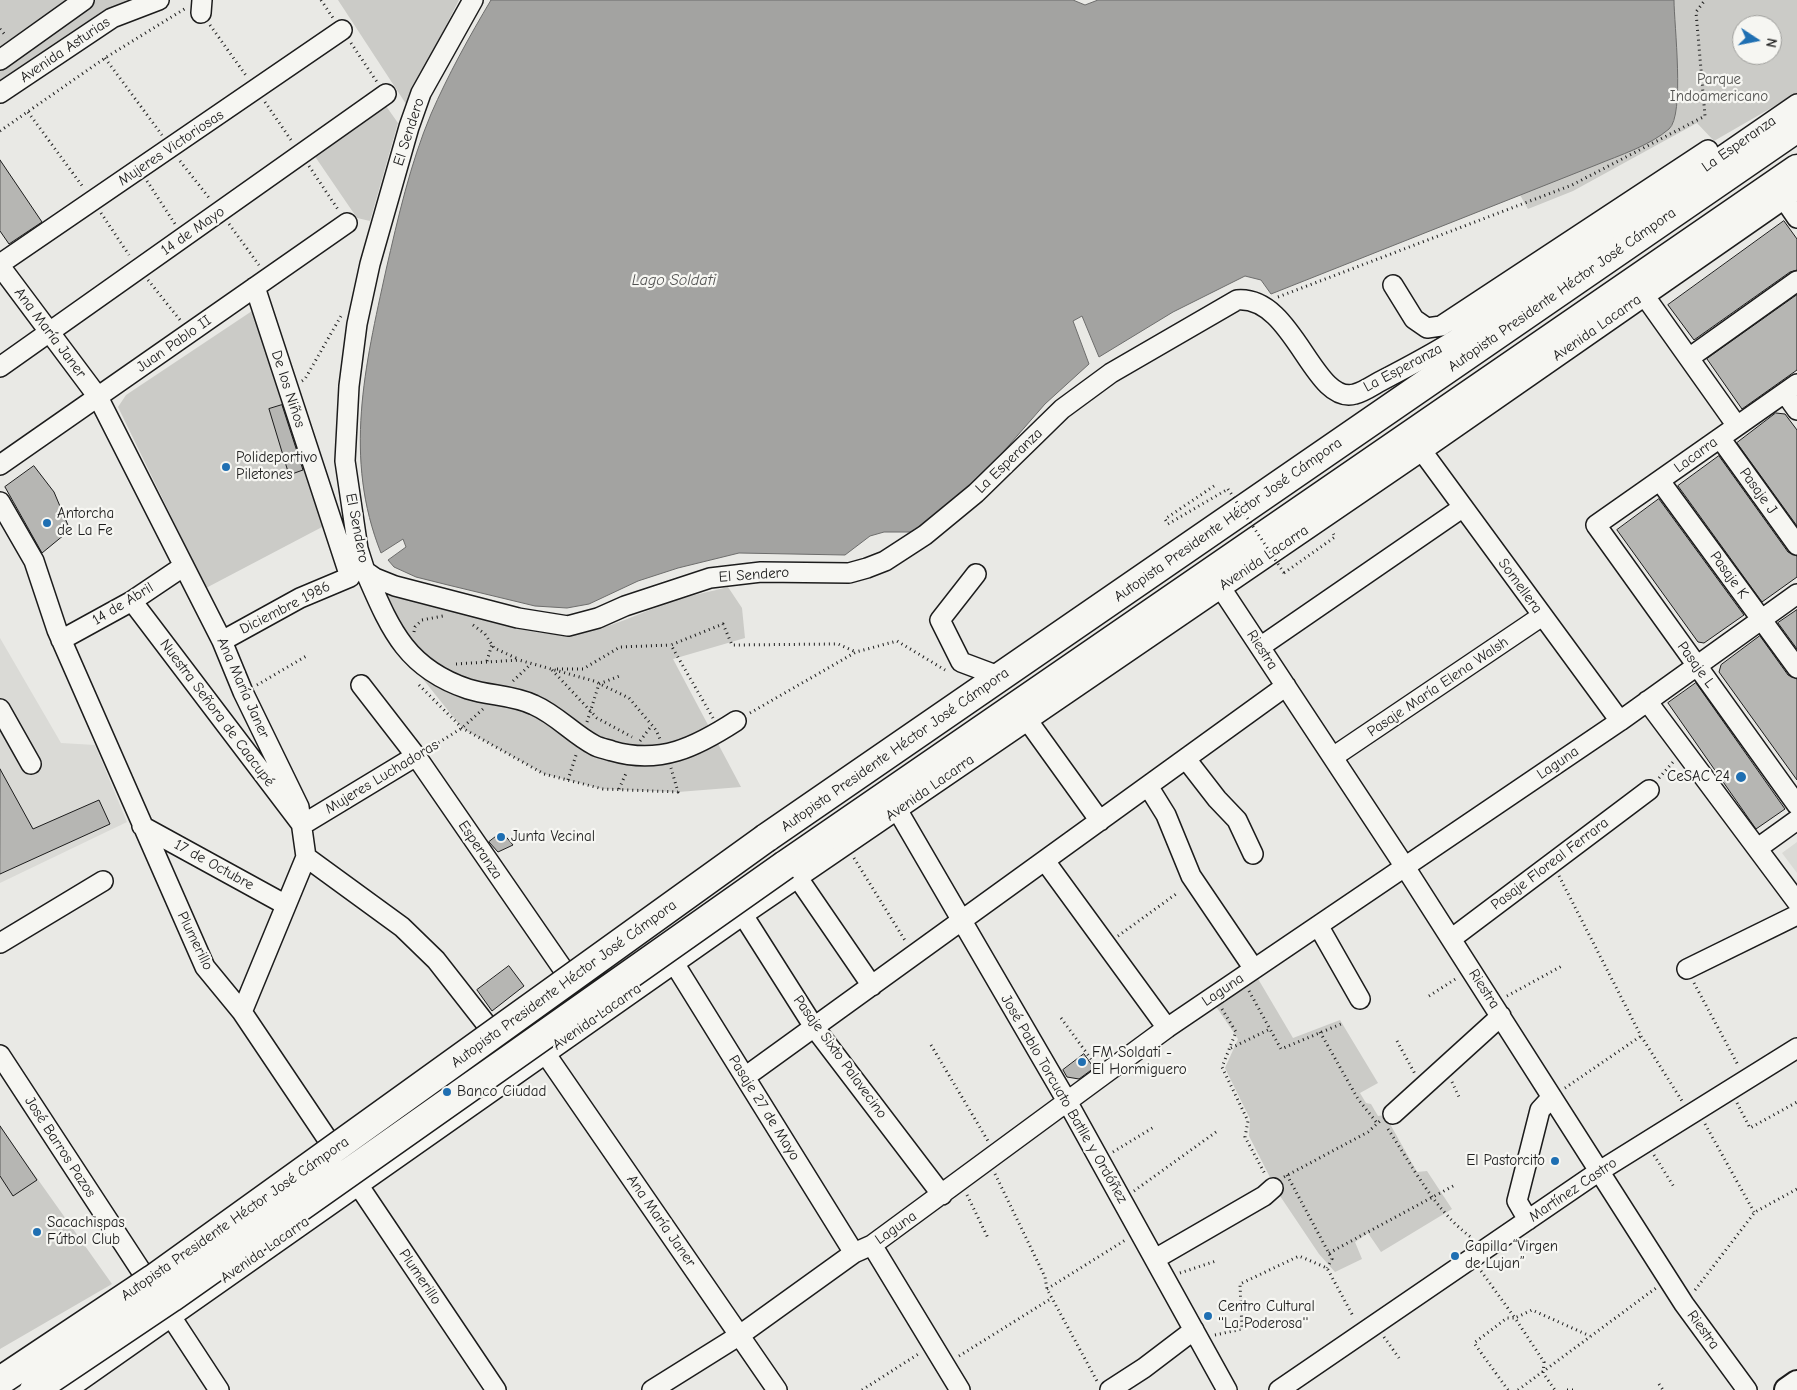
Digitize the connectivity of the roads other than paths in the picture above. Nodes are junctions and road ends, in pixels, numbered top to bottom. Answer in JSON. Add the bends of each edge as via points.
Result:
{"nodes":[{"id":1,"x":84,"y":0,"type":"edge"},
{"id":2,"x":159,"y":0,"type":"edge"},
{"id":3,"x":473,"y":0,"type":"edge"},
{"id":4,"x":342,"y":30,"type":"road end"},
{"id":5,"x":0,"y":60,"type":"edge"},
{"id":6,"x":0,"y":93,"type":"edge"},
{"id":7,"x":386,"y":94,"type":"road end"},
{"id":8,"x":1796,"y":113,"type":"edge"},
{"id":9,"x":1797,"y":169,"type":"edge"},
{"id":10,"x":1791,"y":195,"type":"edge"},
{"id":11,"x":1797,"y":218,"type":"edge"},
{"id":12,"x":347,"y":223,"type":"road end"},
{"id":13,"x":0,"y":265,"type":"edge"},
{"id":14,"x":1797,"y":281,"type":"edge"},
{"id":15,"x":262,"y":283,"type":"junction"},
{"id":16,"x":1393,"y":285,"type":"dead end"},
{"id":17,"x":1644,"y":295,"type":"junction"},
{"id":18,"x":50,"y":332,"type":"junction"},
{"id":19,"x":1689,"y":358,"type":"junction"},
{"id":20,"x":0,"y":367,"type":"edge"},
{"id":21,"x":1791,"y":388,"type":"edge"},
{"id":22,"x":98,"y":396,"type":"junction"},
{"id":23,"x":1797,"y":410,"type":"edge"},
{"id":24,"x":1737,"y":426,"type":"junction"},
{"id":25,"x":1720,"y":438,"type":"junction"},
{"id":26,"x":1422,"y":451,"type":"junction"},
{"id":27,"x":0,"y":465,"type":"edge"},
{"id":28,"x":1660,"y":481,"type":"junction"},
{"id":29,"x":0,"y":502,"type":"edge"},
{"id":30,"x":1462,"y":508,"type":"junction"},
{"id":31,"x":1596,"y":526,"type":"joint"},
{"id":32,"x":1797,"y":545,"type":"edge"},
{"id":33,"x":885,"y":561,"type":"joint"},
{"id":34,"x":184,"y":566,"type":"junction"},
{"id":35,"x":357,"y":574,"type":"junction"},
{"id":36,"x":976,"y":574,"type":"dead end"},
{"id":37,"x":1221,"y":588,"type":"junction"},
{"id":38,"x":1797,"y":594,"type":"edge"},
{"id":39,"x":132,"y":601,"type":"junction"},
{"id":40,"x":1542,"y":616,"type":"junction"},
{"id":41,"x":1761,"y":619,"type":"junction"},
{"id":42,"x":61,"y":640,"type":"junction"},
{"id":43,"x":222,"y":641,"type":"junction"},
{"id":44,"x":1260,"y":647,"type":"junction"},
{"id":45,"x":1696,"y":665,"type":"junction"},
{"id":46,"x":1797,"y":668,"type":"edge"},
{"id":47,"x":1001,"y":677,"type":"junction"},
{"id":48,"x":361,"y":685,"type":"dead end"},
{"id":49,"x":1286,"y":686,"type":"junction"},
{"id":50,"x":1647,"y":701,"type":"junction"},
{"id":51,"x":0,"y":709,"type":"edge"},
{"id":52,"x":736,"y":721,"type":"road end"},
{"id":53,"x":1028,"y":721,"type":"junction"},
{"id":54,"x":1620,"y":721,"type":"junction"},
{"id":55,"x":416,"y":756,"type":"junction"},
{"id":56,"x":1333,"y":757,"type":"junction"},
{"id":57,"x":1186,"y":759,"type":"junction"},
{"id":58,"x":31,"y":764,"type":"dead end"},
{"id":59,"x":1148,"y":786,"type":"junction"},
{"id":60,"x":1649,"y":790,"type":"road end"},
{"id":61,"x":1797,"y":806,"type":"edge"},
{"id":62,"x":898,"y":811,"type":"junction"},
{"id":63,"x":1797,"y":820,"type":"edge"},
{"id":64,"x":1100,"y":821,"type":"junction"},
{"id":65,"x":302,"y":825,"type":"junction"},
{"id":66,"x":142,"y":826,"type":"junction"},
{"id":67,"x":1758,"y":848,"type":"junction"},
{"id":68,"x":1253,"y":854,"type":"dead end"},
{"id":69,"x":306,"y":857,"type":"junction"},
{"id":70,"x":1045,"y":861,"type":"junction"},
{"id":71,"x":1405,"y":867,"type":"junction"},
{"id":72,"x":792,"y":872,"type":"junction"},
{"id":73,"x":103,"y":881,"type":"dead end"},
{"id":74,"x":1797,"y":902,"type":"edge"},
{"id":75,"x":286,"y":905,"type":"junction"},
{"id":76,"x":743,"y":915,"type":"junction"},
{"id":77,"x":1797,"y":915,"type":"edge"},
{"id":78,"x":962,"y":921,"type":"junction"},
{"id":79,"x":1319,"y":927,"type":"junction"},
{"id":80,"x":1451,"y":939,"type":"junction"},
{"id":81,"x":0,"y":943,"type":"edge"},
{"id":82,"x":674,"y":963,"type":"junction"},
{"id":83,"x":1687,"y":969,"type":"road end"},
{"id":84,"x":1248,"y":973,"type":"junction"},
{"id":85,"x":872,"y":986,"type":"junction"},
{"id":86,"x":1360,"y":999,"type":"dead end"},
{"id":87,"x":1497,"y":1010,"type":"junction"},
{"id":88,"x":242,"y":1012,"type":"junction"},
{"id":89,"x":596,"y":1017,"type":"junction"},
{"id":90,"x":814,"y":1027,"type":"junction"},
{"id":91,"x":1167,"y":1028,"type":"junction"},
{"id":92,"x":1797,"y":1048,"type":"edge"},
{"id":93,"x":545,"y":1053,"type":"junction"},
{"id":94,"x":0,"y":1055,"type":"edge"},
{"id":95,"x":522,"y":1070,"type":"junction"},
{"id":96,"x":744,"y":1077,"type":"junction"},
{"id":97,"x":1552,"y":1097,"type":"junction"},
{"id":98,"x":1068,"y":1103,"type":"junction"},
{"id":99,"x":1388,"y":1117,"type":"road end"},
{"id":100,"x":1598,"y":1172,"type":"junction"},
{"id":101,"x":358,"y":1183,"type":"junction"},
{"id":102,"x":1273,"y":1188,"type":"road end"},
{"id":103,"x":942,"y":1195,"type":"junction"},
{"id":104,"x":1528,"y":1220,"type":"junction"},
{"id":105,"x":872,"y":1245,"type":"junction"},
{"id":106,"x":854,"y":1253,"type":"junction"},
{"id":107,"x":1155,"y":1259,"type":"junction"},
{"id":108,"x":172,"y":1316,"type":"junction"},
{"id":109,"x":1194,"y":1330,"type":"junction"},
{"id":110,"x":740,"y":1335,"type":"junction"},
{"id":111,"x":0,"y":1381,"type":"edge"},
{"id":112,"x":1797,"y":1383,"type":"edge"},
{"id":113,"x":34,"y":1390,"type":"edge"},
{"id":114,"x":67,"y":1390,"type":"edge"},
{"id":115,"x":220,"y":1390,"type":"edge"},
{"id":116,"x":496,"y":1390,"type":"edge"},
{"id":117,"x":652,"y":1390,"type":"edge"},
{"id":118,"x":777,"y":1390,"type":"edge"},
{"id":119,"x":960,"y":1390,"type":"edge"},
{"id":120,"x":1110,"y":1390,"type":"edge"},
{"id":121,"x":1227,"y":1390,"type":"edge"},
{"id":122,"x":1279,"y":1390,"type":"edge"},
{"id":123,"x":1747,"y":1390,"type":"edge"},
{"id":124,"x":1787,"y":1390,"type":"edge"}],
"edges":[{"from":1,"to":5,"type":"street","name":"Avenida Asturias"},
{"from":2,"to":6,"type":"street","name":"Avenida Asturias","via":[[112,18]]},
{"from":3,"to":35,"type":"street","name":"El Sendero","via":[[437,62],[415,110],[380,228],[357,324],[349,386],[345,461],[358,550]]},
{"from":4,"to":13,"type":"street","name":"Mujeres Victoriosas"},
{"from":7,"to":18,"type":"street","name":"14 de Mayo"},
{"from":8,"to":16,"type":"street","via":[[1717,144],[1441,326],[1428,328],[1414,319]]},
{"from":8,"to":33,"type":"street","name":"La Esperanza","via":[[1453,341],[1355,394],[1341,393],[1328,385],[1286,326],[1263,306],[1248,299],[1237,300],[1111,373],[1062,409],[976,493],[925,535]]},
{"from":8,"to":47,"type":"highway","name":"Autopista Presidente Héctor José Cámpora"},
{"from":9,"to":72,"type":"highway","name":"Autopista Presidente Héctor José Cámpora"},
{"from":10,"to":11,"type":"street"},
{"from":10,"to":17,"type":"street","name":"Avenida Lacarra"},
{"from":12,"to":15,"type":"street","name":"Juan Pablo II"},
{"from":13,"to":18,"type":"street","name":"Ana María Janer"},
{"from":14,"to":19,"type":"street"},
{"from":15,"to":22,"type":"street","name":"Juan Pablo II"},
{"from":15,"to":35,"type":"street","name":"De los Niños","via":[[288,387]]},
{"from":17,"to":19,"type":"street"},
{"from":17,"to":26,"type":"street","name":"Avenida Lacarra"},
{"from":18,"to":20,"type":"street","name":"14 de Mayo"},
{"from":18,"to":22,"type":"street","name":"Ana María Janer"},
{"from":19,"to":24,"type":"street"},
{"from":21,"to":23,"type":"street"},
{"from":21,"to":24,"type":"street","name":"Lacarra"},
{"from":22,"to":27,"type":"street","name":"Juan Pablo II"},
{"from":22,"to":34,"type":"street","name":"Ana María Janer"},
{"from":24,"to":25,"type":"street","name":"Lacarra"},
{"from":25,"to":28,"type":"street","name":"Lacarra"},
{"from":25,"to":32,"type":"street","name":"Pasaje J"},
{"from":26,"to":30,"type":"street","name":"Somellera"},
{"from":26,"to":37,"type":"street","name":"Avenida Lacarra"},
{"from":28,"to":31,"type":"street","name":"Lacarra"},
{"from":28,"to":41,"type":"street","name":"Pasaje K"},
{"from":29,"to":42,"type":"street","name":"Plumerillo","via":[[34,561]]},
{"from":30,"to":40,"type":"street","name":"Somellera"},
{"from":30,"to":44,"type":"street"},
{"from":31,"to":45,"type":"street","name":"Pasaje L"},
{"from":33,"to":35,"type":"street","name":"El Sendero","via":[[849,572],[761,572],[710,578],[568,626],[527,620]]},
{"from":34,"to":39,"type":"street","name":"14 de Abril"},
{"from":34,"to":43,"type":"street","name":"Ana María Janer"},
{"from":35,"to":43,"type":"street","name":"Diciembre 1986","via":[[300,598]]},
{"from":35,"to":52,"type":"street","via":[[402,644],[420,665],[468,689],[522,699],[538,706],[594,746],[631,756],[665,751],[720,731]]},
{"from":36,"to":47,"type":"street","via":[[940,620],[961,662]]},
{"from":37,"to":44,"type":"street","name":"Riestra"},
{"from":37,"to":53,"type":"street","name":"Avenida Lacarra"},
{"from":38,"to":41,"type":"street","name":"Laguna"},
{"from":39,"to":42,"type":"street","name":"14 de Abril"},
{"from":39,"to":65,"type":"street","name":"Nuestra Señora de Caacupé"},
{"from":40,"to":54,"type":"street","name":"Somellera"},
{"from":40,"to":56,"type":"street","name":"Pasaje María Elena Walsh"},
{"from":41,"to":45,"type":"street","name":"Laguna"},
{"from":41,"to":46,"type":"street","name":"Pasaje K"},
{"from":42,"to":66,"type":"street","name":"Plumerillo"},
{"from":43,"to":65,"type":"street","name":"Ana María Janer","via":[[299,807]]},
{"from":44,"to":49,"type":"street","name":"Riestra"},
{"from":45,"to":50,"type":"street","name":"Laguna"},
{"from":45,"to":61,"type":"street","name":"Pasaje L"},
{"from":47,"to":111,"type":"highway","name":"Autopista Presidente Héctor José Cámpora","bridge":true,"via":[[766,838],[153,1279]]},
{"from":48,"to":55,"type":"street","name":"Esperanza"},
{"from":49,"to":56,"type":"street","name":"Riestra"},
{"from":49,"to":57,"type":"street"},
{"from":50,"to":54,"type":"street","name":"Laguna"},
{"from":50,"to":67,"type":"street"},
{"from":51,"to":58,"type":"street"},
{"from":53,"to":62,"type":"street","name":"Avenida Lacarra"},
{"from":53,"to":64,"type":"street"},
{"from":54,"to":71,"type":"street","name":"Laguna"},
{"from":55,"to":65,"type":"street","name":"Mujeres Luchadoras"},
{"from":55,"to":89,"type":"street","name":"Esperanza"},
{"from":56,"to":71,"type":"street","name":"Riestra"},
{"from":57,"to":59,"type":"street"},
{"from":57,"to":68,"type":"street","via":[[1237,820]]},
{"from":59,"to":64,"type":"street"},
{"from":59,"to":84,"type":"street","via":[[1166,815],[1191,876]]},
{"from":60,"to":80,"type":"street","name":"Pasaje Floreal Ferrara"},
{"from":62,"to":72,"type":"street","name":"Avenida Lacarra","via":[[846,845]]},
{"from":62,"to":78,"type":"street","name":"José Pablo Torcuato Batlle y Ordóñez"},
{"from":63,"to":67,"type":"street"},
{"from":64,"to":70,"type":"street"},
{"from":65,"to":69,"type":"street","name":"Ana María Janer"},
{"from":66,"to":75,"type":"street","name":"17 de Octubre"},
{"from":66,"to":88,"type":"street","name":"Plumerillo","via":[[205,967]]},
{"from":67,"to":74,"type":"street"},
{"from":69,"to":75,"type":"street"},
{"from":69,"to":95,"type":"street","via":[[402,927],[436,960]]},
{"from":70,"to":78,"type":"street"},
{"from":70,"to":91,"type":"street"},
{"from":71,"to":79,"type":"street","name":"Laguna"},
{"from":71,"to":80,"type":"street","name":"Riestra"},
{"from":72,"to":76,"type":"street","name":"Avenida Lacarra"},
{"from":72,"to":85,"type":"street"},
{"from":72,"to":113,"type":"highway","name":"Autopista Presidente Héctor José Cámpora","bridge":true},
{"from":73,"to":81,"type":"street"},
{"from":75,"to":88,"type":"street"},
{"from":76,"to":82,"type":"street","name":"Avenida Lacarra"},
{"from":76,"to":90,"type":"street","name":"Pasaje Sixto Palavecino"},
{"from":77,"to":83,"type":"street"},
{"from":78,"to":85,"type":"street"},
{"from":78,"to":98,"type":"street","name":"José Pablo Torcuato Batlle y Ordóñez"},
{"from":79,"to":84,"type":"street","name":"Laguna"},
{"from":79,"to":86,"type":"street"},
{"from":80,"to":87,"type":"street","name":"Riestra"},
{"from":82,"to":89,"type":"street","name":"Avenida Lacarra"},
{"from":82,"to":96,"type":"street","name":"Pasaje 27 de Mayo"},
{"from":84,"to":91,"type":"street","name":"Laguna"},
{"from":85,"to":90,"type":"street"},
{"from":87,"to":97,"type":"street","name":"Riestra"},
{"from":87,"to":99,"type":"street","via":[[1423,1088]]},
{"from":88,"to":101,"type":"street","name":"Plumerillo"},
{"from":89,"to":93,"type":"street","name":"Avenida Lacarra"},
{"from":90,"to":96,"type":"street"},
{"from":90,"to":103,"type":"street","name":"Pasaje Sixto Palavecino"},
{"from":91,"to":98,"type":"street","name":"Laguna"},
{"from":92,"to":100,"type":"street","name":"Martínez Castro"},
{"from":93,"to":95,"type":"street","name":"Avenida Lacarra"},
{"from":93,"to":110,"type":"street","name":"Ana María Janer"},
{"from":94,"to":108,"type":"street","name":"José Barros Pazos"},
{"from":95,"to":101,"type":"street","name":"Avenida Lacarra"},
{"from":96,"to":106,"type":"street","name":"Pasaje 27 de Mayo"},
{"from":97,"to":100,"type":"street","name":"Riestra"},
{"from":97,"to":104,"type":"street","via":[[1540,1110],[1517,1200]]},
{"from":98,"to":103,"type":"street","name":"Laguna"},
{"from":98,"to":107,"type":"street","name":"José Pablo Torcuato Batlle y Ordóñez"},
{"from":100,"to":104,"type":"street","name":"Martínez Castro"},
{"from":100,"to":123,"type":"street","name":"Riestra","via":[[1684,1304]]},
{"from":101,"to":108,"type":"street","name":"Avenida Lacarra"},
{"from":101,"to":116,"type":"street","name":"Plumerillo"},
{"from":102,"to":107,"type":"street"},
{"from":103,"to":105,"type":"street","name":"Laguna"},
{"from":104,"to":122,"type":"street","name":"Martínez Castro"},
{"from":105,"to":106,"type":"street","name":"Laguna"},
{"from":105,"to":119,"type":"street"},
{"from":106,"to":110,"type":"street","name":"Laguna"},
{"from":107,"to":109,"type":"street","name":"José Pablo Torcuato Batlle y Ordóñez"},
{"from":108,"to":114,"type":"street","name":"Avenida Lacarra"},
{"from":108,"to":115,"type":"street","name":"José Barros Pazos"},
{"from":109,"to":120,"type":"street"},
{"from":109,"to":121,"type":"street","name":"José Pablo Torcuato Batlle y Ordóñez"},
{"from":110,"to":117,"type":"street","name":"Laguna"},
{"from":110,"to":118,"type":"street","name":"Ana María Janer"},
{"from":112,"to":124,"type":"main road"}]}
